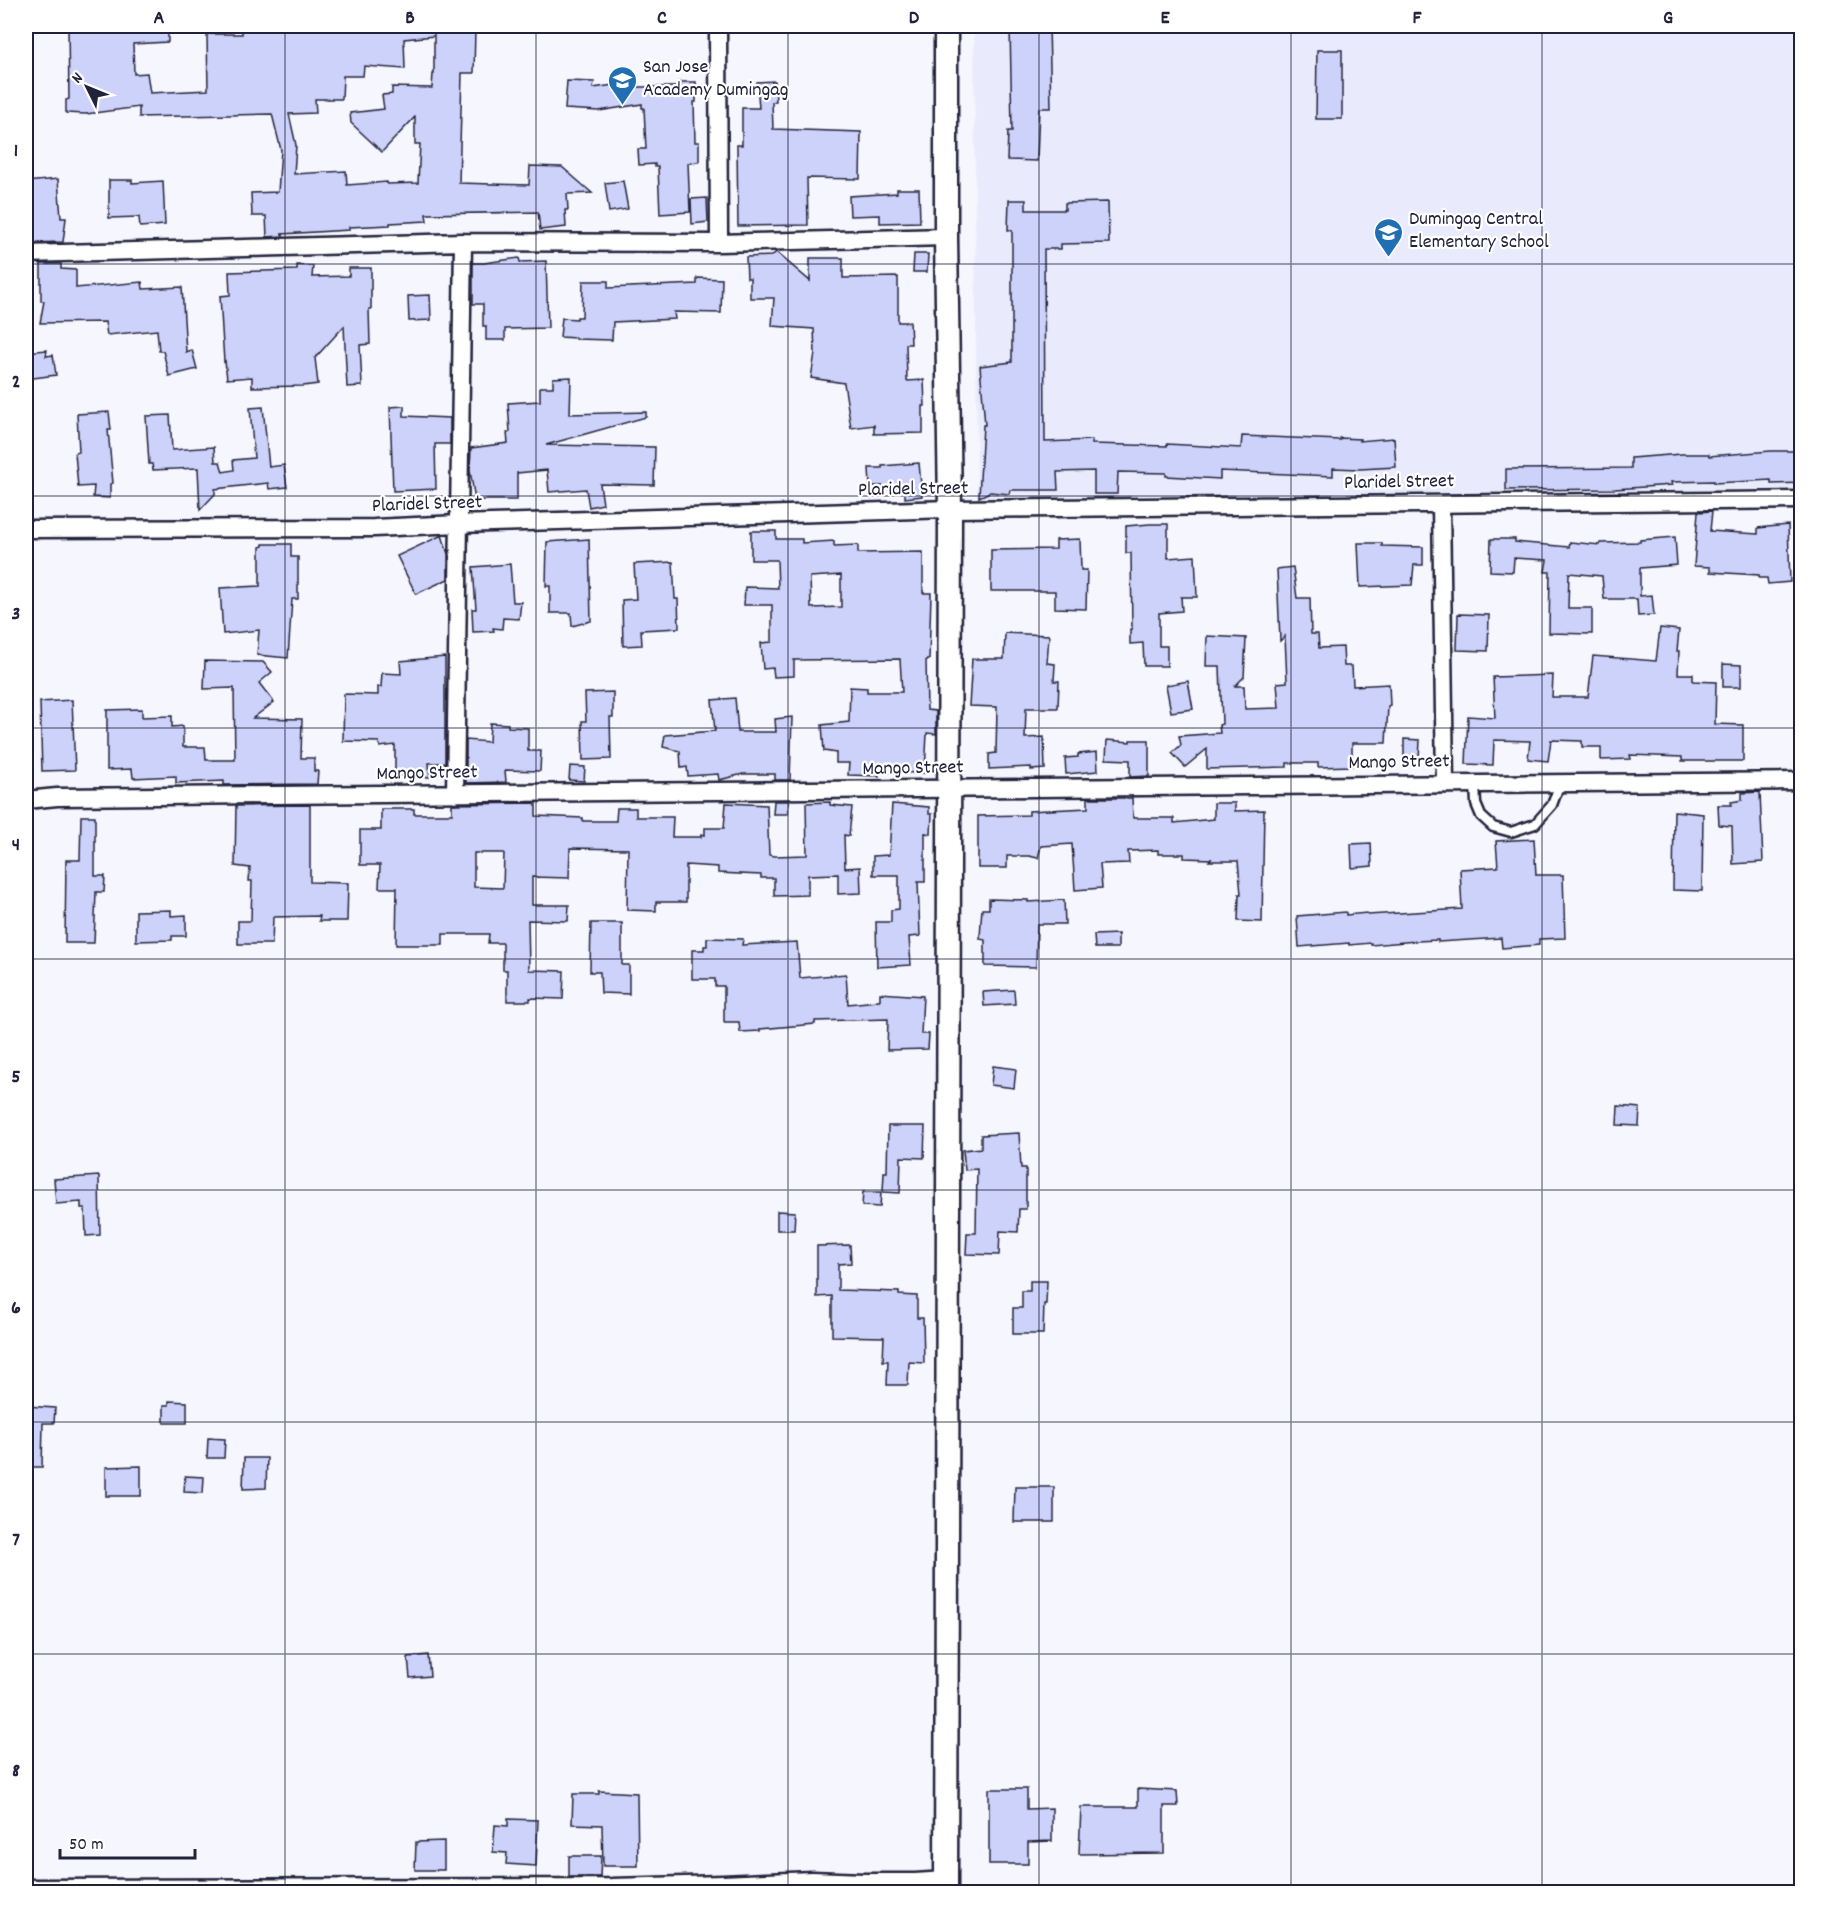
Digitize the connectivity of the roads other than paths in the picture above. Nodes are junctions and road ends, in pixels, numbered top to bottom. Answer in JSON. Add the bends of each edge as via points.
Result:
{"nodes":[{"id":1,"x":718,"y":26,"type":"edge"},
{"id":2,"x":946,"y":26,"type":"edge"},
{"id":3,"x":946,"y":237,"type":"junction"},
{"id":4,"x":463,"y":242,"type":"junction"},
{"id":5,"x":719,"y":243,"type":"junction"},
{"id":6,"x":26,"y":254,"type":"edge"},
{"id":7,"x":1802,"y":500,"type":"edge"},
{"id":8,"x":1441,"y":504,"type":"junction"},
{"id":9,"x":950,"y":509,"type":"junction"},
{"id":10,"x":458,"y":524,"type":"junction"},
{"id":11,"x":26,"y":529,"type":"edge"},
{"id":12,"x":1802,"y":781,"type":"edge"},
{"id":13,"x":1445,"y":783,"type":"junction"},
{"id":14,"x":1475,"y":783,"type":"junction"},
{"id":15,"x":1560,"y":783,"type":"junction"},
{"id":16,"x":949,"y":789,"type":"junction"},
{"id":17,"x":455,"y":794,"type":"junction"},
{"id":18,"x":26,"y":800,"type":"edge"},
{"id":19,"x":946,"y":1886,"type":"edge"},
{"id":20,"x":26,"y":1888,"type":"edge"}],
"edges":[{"from":1,"to":5,"type":"street"},
{"from":2,"to":3,"type":"main road"},
{"from":3,"to":5,"type":"street"},
{"from":3,"to":9,"type":"main road"},
{"from":4,"to":5,"type":"street"},
{"from":4,"to":6,"type":"street"},
{"from":4,"to":10,"type":"street"},
{"from":7,"to":8,"type":"street","name":"Plaridel Street"},
{"from":8,"to":9,"type":"street","name":"Plaridel Street"},
{"from":8,"to":13,"type":"street"},
{"from":9,"to":10,"type":"street","name":"Plaridel Street"},
{"from":9,"to":16,"type":"main road"},
{"from":10,"to":11,"type":"street","name":"Plaridel Street","via":[[374,528]]},
{"from":10,"to":17,"type":"street"},
{"from":12,"to":15,"type":"street","name":"Mango Street"},
{"from":13,"to":14,"type":"street","name":"Mango Street"},
{"from":13,"to":16,"type":"street","name":"Mango Street"},
{"from":14,"to":15,"type":"street","name":"Mango Street"},
{"from":14,"to":15,"type":"lane","via":[[1481,816],[1493,827],[1511,832],[1535,824],[1552,805]]},
{"from":16,"to":17,"type":"street","name":"Mango Street"},
{"from":16,"to":19,"type":"main road"},
{"from":17,"to":18,"type":"street","name":"Mango Street"},
{"from":19,"to":20,"type":"street","via":[[812,1880],[612,1887]]}]}
